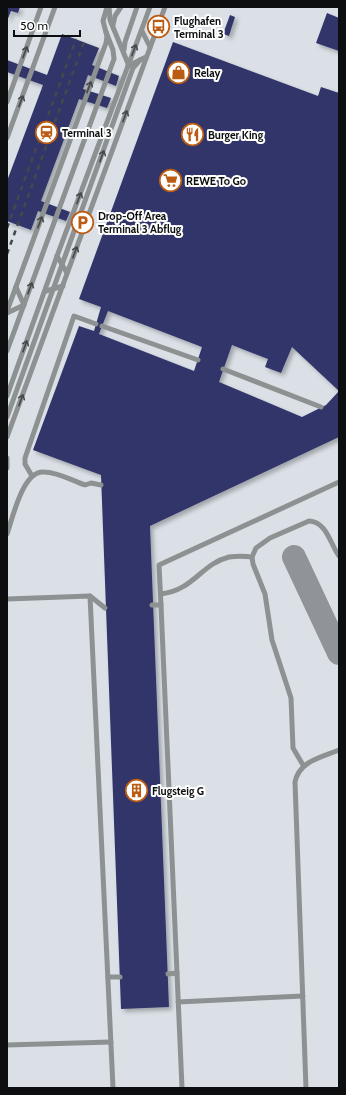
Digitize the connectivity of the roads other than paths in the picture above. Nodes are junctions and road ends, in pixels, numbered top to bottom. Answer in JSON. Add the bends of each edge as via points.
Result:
{"nodes":[{"id":1,"x":41,"y":7,"type":"edge"},
{"id":2,"x":55,"y":7,"type":"edge"},
{"id":3,"x":108,"y":7,"type":"edge"},
{"id":4,"x":121,"y":7,"type":"edge"},
{"id":5,"x":137,"y":7,"type":"edge"},
{"id":6,"x":150,"y":7,"type":"edge"},
{"id":7,"x":161,"y":7,"type":"edge"},
{"id":8,"x":165,"y":7,"type":"edge"},
{"id":9,"x":113,"y":28,"type":"junction"},
{"id":10,"x":142,"y":31,"type":"junction"},
{"id":11,"x":106,"y":32,"type":"junction"},
{"id":12,"x":150,"y":47,"type":"junction"},
{"id":13,"x":124,"y":53,"type":"junction"},
{"id":14,"x":146,"y":57,"type":"junction"},
{"id":15,"x":128,"y":66,"type":"junction"},
{"id":16,"x":130,"y":78,"type":"junction"},
{"id":17,"x":7,"y":102,"type":"edge"},
{"id":18,"x":7,"y":138,"type":"edge"},
{"id":19,"x":57,"y":256,"type":"junction"},
{"id":20,"x":67,"y":273,"type":"junction"},
{"id":21,"x":63,"y":286,"type":"junction"},
{"id":22,"x":16,"y":287,"type":"junction"},
{"id":23,"x":46,"y":291,"type":"junction"},
{"id":24,"x":24,"y":305,"type":"junction"},
{"id":25,"x":7,"y":312,"type":"edge"},
{"id":26,"x":96,"y":324,"type":"dead end"},
{"id":27,"x":102,"y":326,"type":"dead end"},
{"id":28,"x":7,"y":351,"type":"edge"},
{"id":29,"x":198,"y":360,"type":"dead end"},
{"id":30,"x":223,"y":369,"type":"dead end"},
{"id":31,"x":7,"y":396,"type":"edge"},
{"id":32,"x":322,"y":408,"type":"dead end"},
{"id":33,"x":7,"y":417,"type":"edge"},
{"id":34,"x":7,"y":437,"type":"edge"},
{"id":35,"x":7,"y":458,"type":"edge"},
{"id":36,"x":7,"y":468,"type":"edge"},
{"id":37,"x":32,"y":476,"type":"junction"},
{"id":38,"x":339,"y":482,"type":"edge"},
{"id":39,"x":101,"y":485,"type":"dead end"},
{"id":40,"x":7,"y":534,"type":"edge"},
{"id":41,"x":252,"y":556,"type":"junction"},
{"id":42,"x":339,"y":556,"type":"edge"},
{"id":43,"x":160,"y":594,"type":"junction"},
{"id":44,"x":90,"y":596,"type":"junction"},
{"id":45,"x":7,"y":599,"type":"edge"},
{"id":46,"x":161,"y":605,"type":"junction"},
{"id":47,"x":152,"y":606,"type":"dead end"},
{"id":48,"x":105,"y":608,"type":"dead end"},
{"id":49,"x":339,"y":750,"type":"edge"},
{"id":50,"x":304,"y":766,"type":"junction"},
{"id":51,"x":177,"y":973,"type":"junction"},
{"id":52,"x":168,"y":974,"type":"dead end"},
{"id":53,"x":108,"y":977,"type":"junction"},
{"id":54,"x":120,"y":977,"type":"dead end"},
{"id":55,"x":303,"y":996,"type":"junction"},
{"id":56,"x":178,"y":1002,"type":"junction"},
{"id":57,"x":111,"y":1042,"type":"junction"},
{"id":58,"x":7,"y":1045,"type":"edge"},
{"id":59,"x":113,"y":1088,"type":"edge"},
{"id":60,"x":182,"y":1088,"type":"edge"},
{"id":61,"x":306,"y":1088,"type":"edge"}],
"edges":[{"from":17,"to":1,"type":"lane","one_way":true},
{"from":18,"to":2,"type":"lane","one_way":true},
{"from":3,"to":9,"type":"lane"},
{"from":3,"to":11,"type":"lane","via":[[103,21]]},
{"from":4,"to":9,"type":"lane","via":[[113,21]]},
{"from":5,"to":13,"type":"lane","via":[[124,42]]},
{"from":6,"to":10,"type":"lane","bridge":true},
{"from":7,"to":16,"type":"lane","via":[[144,55]]},
{"from":8,"to":12,"type":"lane"},
{"from":9,"to":13,"type":"lane"},
{"from":10,"to":12,"type":"lane","bridge":true},
{"from":15,"to":10,"type":"lane","one_way":true,"bridge":true},
{"from":22,"to":11,"type":"lane","one_way":true,"via":[[106,43]]},
{"from":24,"to":11,"type":"lane","one_way":true,"via":[[114,59]]},
{"from":12,"to":14,"type":"lane","bridge":true},
{"from":13,"to":16,"type":"lane","via":[[130,68]]},
{"from":14,"to":15,"type":"lane","bridge":true},
{"from":20,"to":14,"type":"lane","one_way":true},
{"from":19,"to":15,"type":"lane","one_way":true,"bridge":true},
{"from":33,"to":16,"type":"lane","one_way":true},
{"from":19,"to":20,"type":"lane","bridge":true},
{"from":19,"to":23,"type":"lane","bridge":true},
{"from":20,"to":21,"type":"lane"},
{"from":21,"to":23,"type":"lane","bridge":true},
{"from":34,"to":21,"type":"lane","one_way":true},
{"from":22,"to":24,"type":"lane"},
{"from":22,"to":25,"type":"lane"},
{"from":31,"to":23,"type":"lane","one_way":true,"bridge":true},
{"from":24,"to":25,"type":"lane"},
{"from":24,"to":28,"type":"lane"},
{"from":26,"to":37,"type":"lane","via":[[74,316],[24,458]]},
{"from":27,"to":29,"type":"lane"},
{"from":30,"to":32,"type":"lane"},
{"from":35,"to":36,"type":"lane"},
{"from":37,"to":39,"type":"lane","via":[[46,472],[85,485]]},
{"from":37,"to":40,"type":"lane","via":[[26,483]]},
{"from":38,"to":43,"type":"lane","via":[[159,565]]},
{"from":41,"to":42,"type":"lane","via":[[256,548],[270,538],[309,521],[315,521],[322,525]]},
{"from":41,"to":43,"type":"lane","via":[[229,558],[218,562],[182,589]]},
{"from":41,"to":50,"type":"lane","via":[[267,599],[272,640],[291,698],[293,748]]},
{"from":43,"to":46,"type":"lane"},
{"from":44,"to":45,"type":"lane"},
{"from":44,"to":48,"type":"lane"},
{"from":44,"to":53,"type":"lane"},
{"from":46,"to":47,"type":"lane"},
{"from":46,"to":51,"type":"lane"},
{"from":49,"to":50,"type":"lane"},
{"from":50,"to":55,"type":"lane","via":[[296,776],[295,782]]},
{"from":51,"to":52,"type":"lane"},
{"from":51,"to":56,"type":"lane"},
{"from":53,"to":54,"type":"lane"},
{"from":53,"to":57,"type":"lane"},
{"from":55,"to":56,"type":"lane"},
{"from":55,"to":61,"type":"lane"},
{"from":56,"to":60,"type":"lane"},
{"from":57,"to":58,"type":"lane"},
{"from":57,"to":59,"type":"lane"}]}
